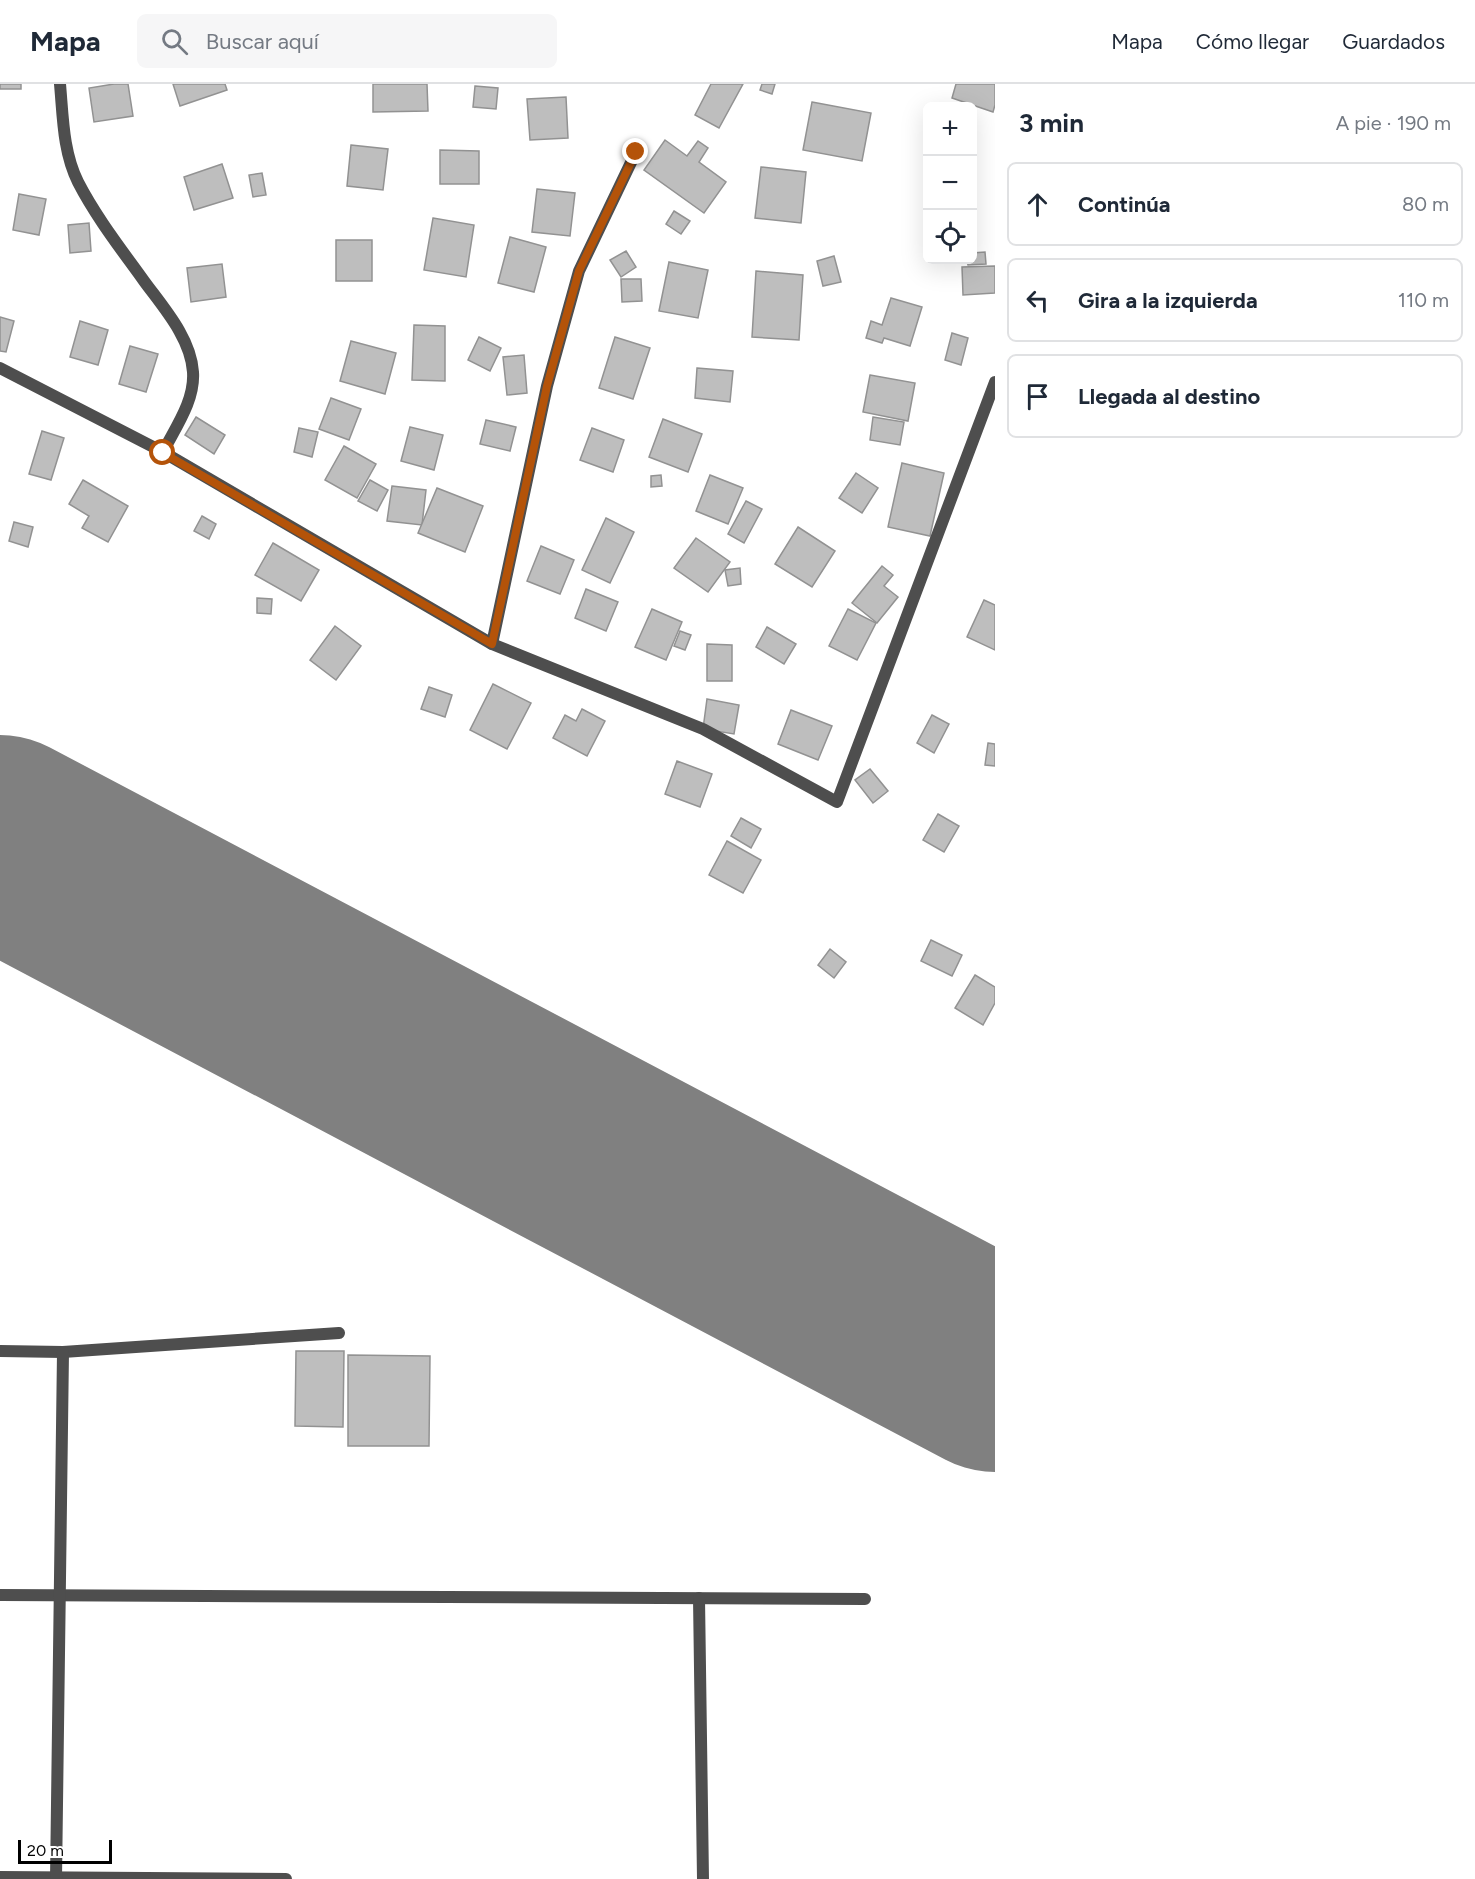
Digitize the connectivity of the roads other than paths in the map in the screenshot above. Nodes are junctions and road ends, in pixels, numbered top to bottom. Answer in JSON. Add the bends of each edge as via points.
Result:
{"nodes":[{"id":1,"x":60,"y":84,"type":"edge"},
{"id":2,"x":636,"y":152,"type":"dead end"},
{"id":3,"x":0,"y":368,"type":"edge"},
{"id":4,"x":995,"y":382,"type":"edge"},
{"id":5,"x":163,"y":453,"type":"junction"},
{"id":6,"x":492,"y":644,"type":"junction"},
{"id":7,"x":339,"y":1333,"type":"dead end"},
{"id":8,"x":0,"y":1351,"type":"edge"},
{"id":9,"x":63,"y":1352,"type":"junction"},
{"id":10,"x":0,"y":1595,"type":"edge"},
{"id":11,"x":60,"y":1595,"type":"junction"},
{"id":12,"x":699,"y":1598,"type":"junction"},
{"id":13,"x":865,"y":1599,"type":"dead end"},
{"id":14,"x":0,"y":1877,"type":"edge"},
{"id":15,"x":56,"y":1879,"type":"edge"},
{"id":16,"x":286,"y":1879,"type":"edge"},
{"id":17,"x":703,"y":1879,"type":"edge"}],
"edges":[{"from":1,"to":5,"type":"street","via":[[67,152],[77,180],[96,215],[174,323],[186,346],[193,372],[190,397]]},
{"from":2,"to":6,"type":"street","via":[[579,271],[547,386]]},
{"from":3,"to":5,"type":"street"},
{"from":4,"to":6,"type":"street","via":[[837,802],[703,729]]},
{"from":5,"to":6,"type":"street"},
{"from":7,"to":9,"type":"street"},
{"from":8,"to":9,"type":"street"},
{"from":9,"to":11,"type":"street"},
{"from":10,"to":11,"type":"street"},
{"from":11,"to":12,"type":"street"},
{"from":11,"to":15,"type":"street"},
{"from":12,"to":13,"type":"street"},
{"from":12,"to":17,"type":"street"},
{"from":14,"to":15,"type":"street"},
{"from":15,"to":16,"type":"street"}]}
